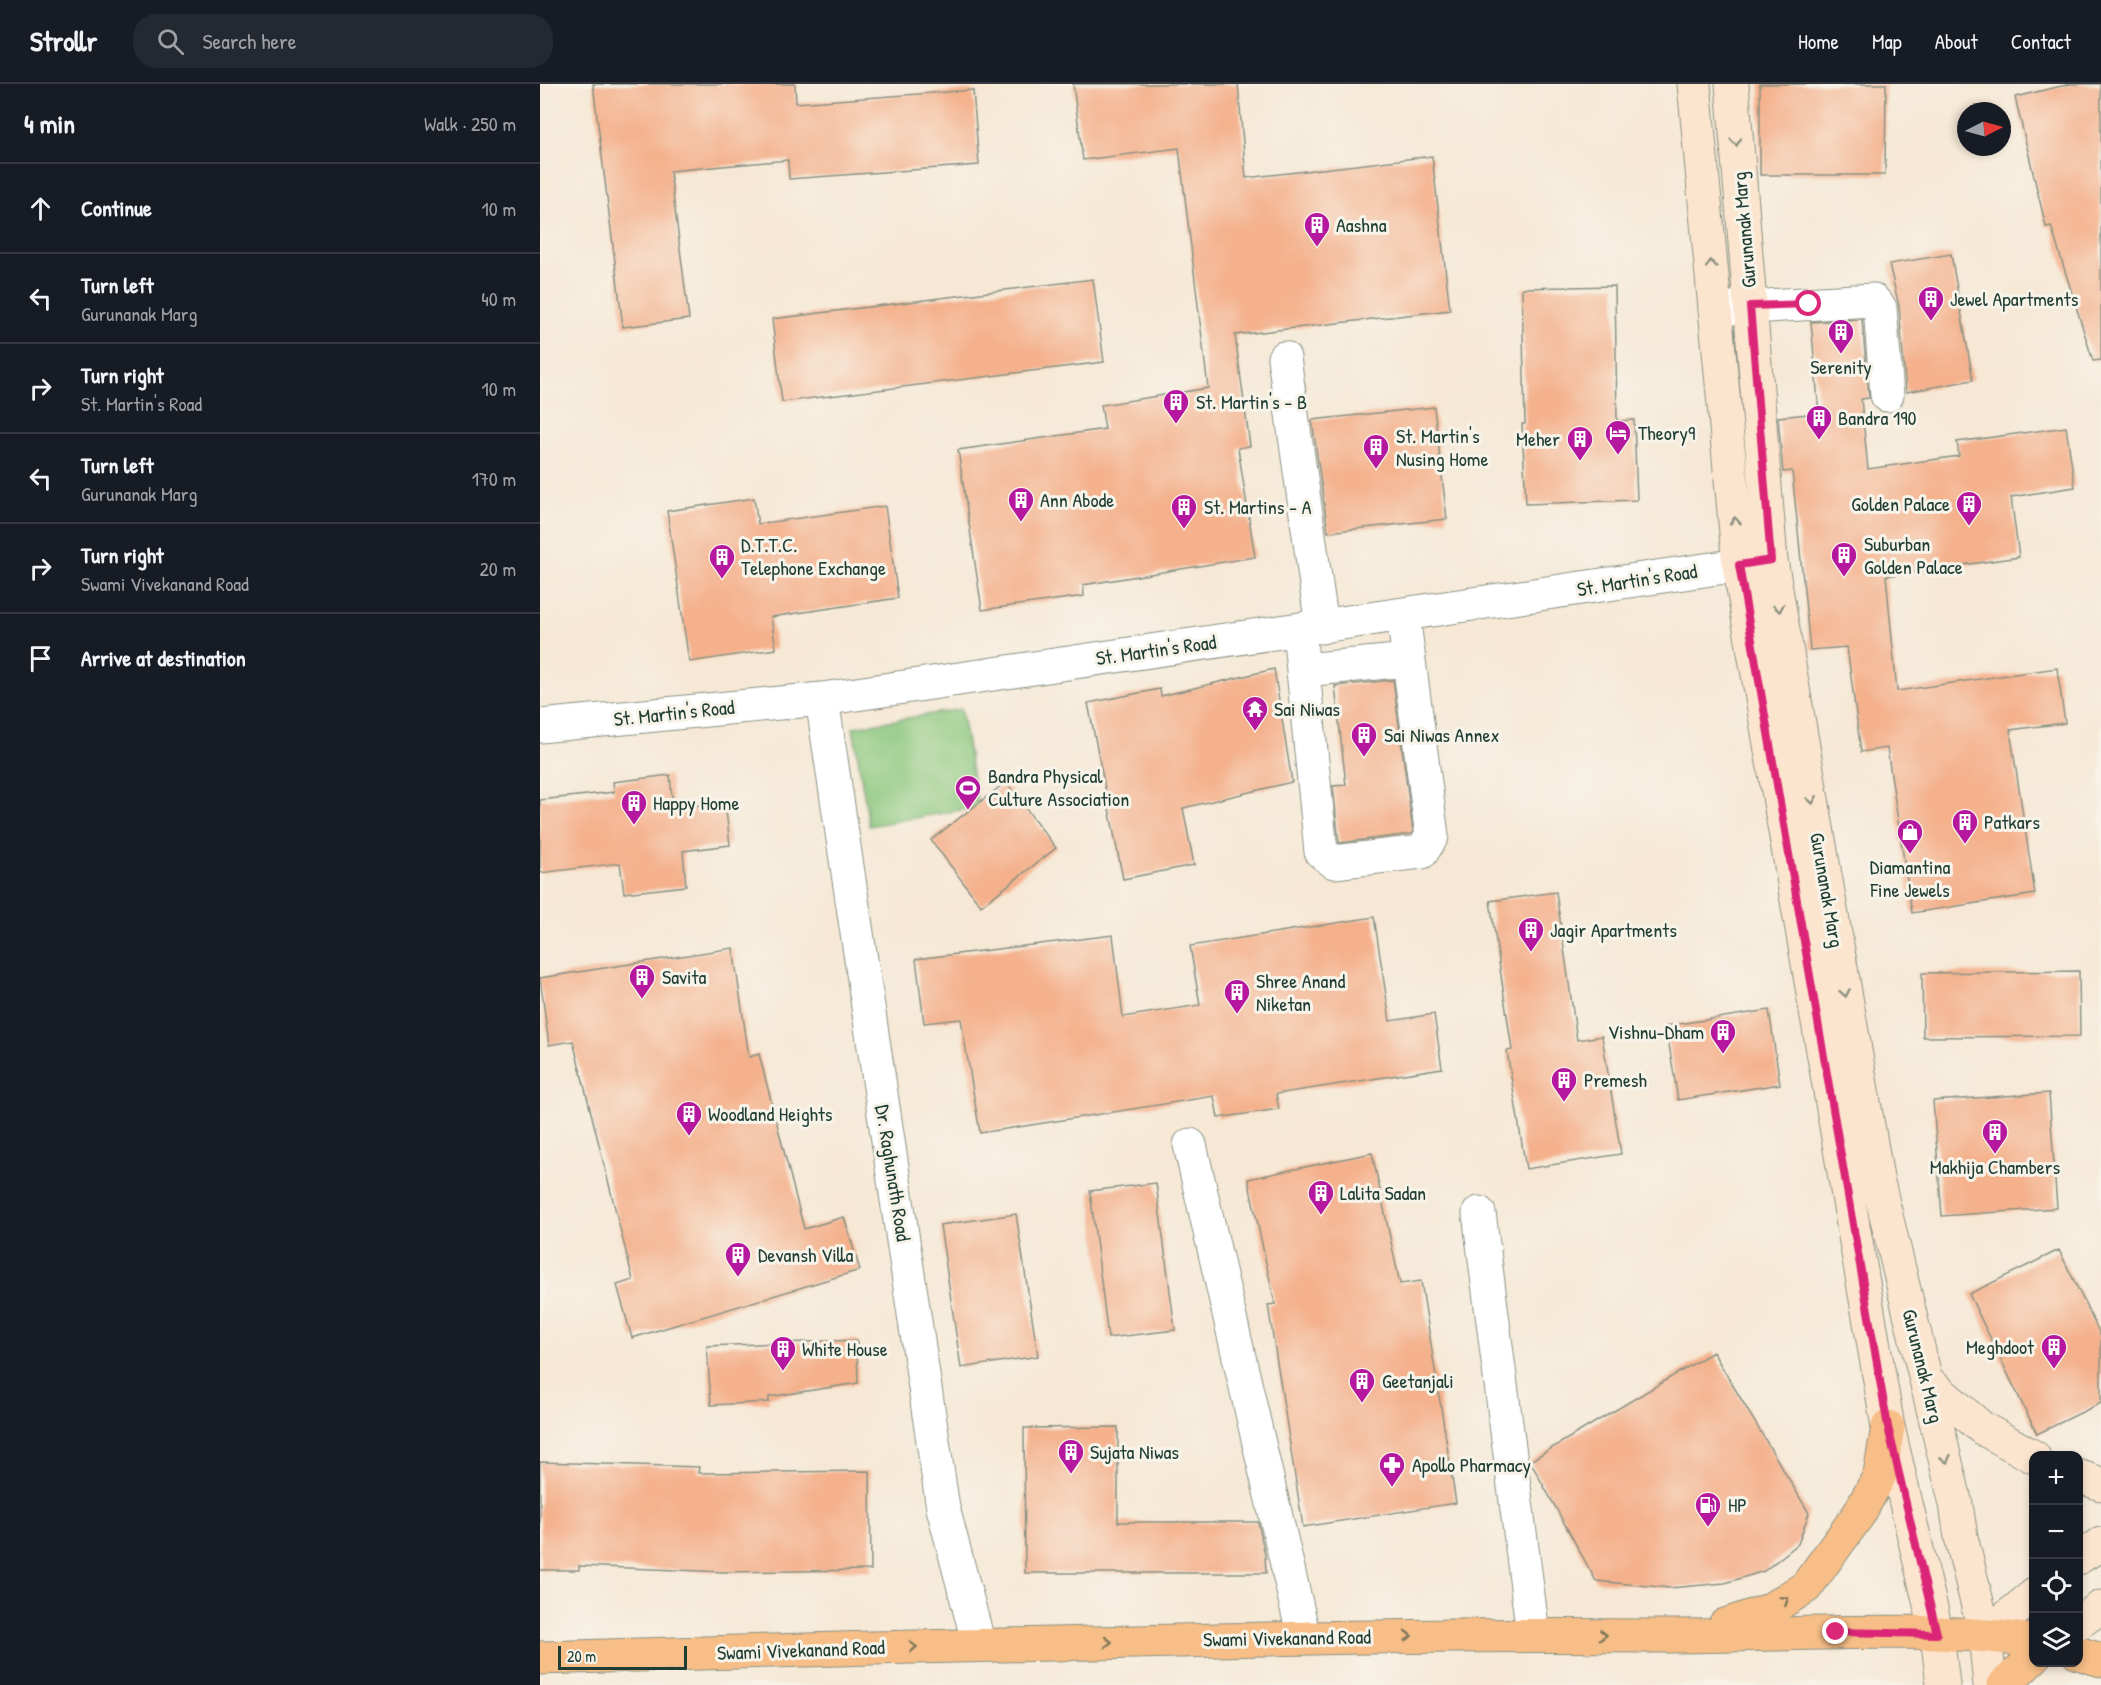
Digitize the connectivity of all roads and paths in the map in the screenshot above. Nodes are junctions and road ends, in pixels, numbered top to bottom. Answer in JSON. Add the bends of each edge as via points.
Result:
{"nodes":[{"id":1,"x":1694,"y":84,"type":"edge"},
{"id":2,"x":1732,"y":84,"type":"edge"},
{"id":3,"x":1750,"y":306,"type":"junction"},
{"id":4,"x":1715,"y":309,"type":"junction"},
{"id":5,"x":1284,"y":358,"type":"dead end"},
{"id":6,"x":1887,"y":395,"type":"dead end"},
{"id":7,"x":1755,"y":563,"type":"junction"},
{"id":8,"x":1403,"y":615,"type":"junction"},
{"id":9,"x":1310,"y":628,"type":"junction"},
{"id":10,"x":1407,"y":660,"type":"junction"},
{"id":11,"x":1305,"y":670,"type":"junction"},
{"id":12,"x":822,"y":699,"type":"junction"},
{"id":13,"x":540,"y":726,"type":"edge"},
{"id":14,"x":1190,"y":1144,"type":"dead end"},
{"id":15,"x":1479,"y":1214,"type":"dead end"},
{"id":16,"x":1928,"y":1381,"type":"junction"},
{"id":17,"x":1888,"y":1427,"type":"junction"},
{"id":18,"x":2029,"y":1454,"type":"edge"},
{"id":19,"x":2083,"y":1478,"type":"edge"},
{"id":20,"x":2101,"y":1485,"type":"edge"},
{"id":21,"x":2101,"y":1544,"type":"edge"},
{"id":22,"x":2083,"y":1555,"type":"edge"},
{"id":23,"x":2029,"y":1599,"type":"edge"},
{"id":24,"x":2101,"y":1607,"type":"edge"},
{"id":25,"x":2083,"y":1620,"type":"edge"},
{"id":26,"x":1533,"y":1634,"type":"junction"},
{"id":27,"x":1937,"y":1634,"type":"junction"},
{"id":28,"x":1985,"y":1635,"type":"junction"},
{"id":29,"x":1692,"y":1636,"type":"junction"},
{"id":30,"x":1304,"y":1638,"type":"junction"},
{"id":31,"x":2029,"y":1640,"type":"edge"},
{"id":32,"x":979,"y":1645,"type":"junction"},
{"id":33,"x":2083,"y":1654,"type":"edge"},
{"id":34,"x":540,"y":1658,"type":"edge"},
{"id":35,"x":2101,"y":1660,"type":"edge"},
{"id":36,"x":2029,"y":1662,"type":"edge"},
{"id":37,"x":1943,"y":1685,"type":"edge"},
{"id":38,"x":1990,"y":1685,"type":"edge"},
{"id":39,"x":2004,"y":1685,"type":"edge"}],
"edges":[{"from":4,"to":1,"type":"main road","name":"Gurunanak Marg","one_way":true},
{"from":2,"to":3,"type":"main road","name":"Gurunanak Marg","one_way":true},
{"from":3,"to":4,"type":"street"},
{"from":3,"to":6,"type":"street","via":[[1873,300],[1880,308]]},
{"from":3,"to":7,"type":"main road","name":"Gurunanak Marg"},
{"from":7,"to":4,"type":"main road","name":"Gurunanak Marg","one_way":true},
{"from":5,"to":9,"type":"street"},
{"from":7,"to":8,"type":"street","name":"St. Martin's Road"},
{"from":7,"to":16,"type":"main road","name":"Gurunanak Marg","one_way":true,"via":[[1876,1178]]},
{"from":7,"to":17,"type":"main road","name":"Gurunanak Marg"},
{"from":8,"to":9,"type":"street","name":"St. Martin's Road"},
{"from":8,"to":10,"type":"street"},
{"from":9,"to":11,"type":"street"},
{"from":9,"to":12,"type":"street","name":"St. Martin's Road"},
{"from":10,"to":11,"type":"street"},
{"from":10,"to":11,"type":"street","via":[[1432,836],[1422,852],[1334,862],[1321,852]]},
{"from":12,"to":13,"type":"street","name":"St. Martin's Road"},
{"from":12,"to":32,"type":"street","name":"Dr. Raghunath Road","via":[[943,1508]]},
{"from":14,"to":30,"type":"street"},
{"from":15,"to":26,"type":"street"},
{"from":16,"to":18,"type":"main road","via":[[1982,1428]]},
{"from":16,"to":28,"type":"main road","name":"Gurunanak Marg","one_way":true},
{"from":17,"to":27,"type":"main road","name":"Gurunanak Marg"},
{"from":29,"to":17,"type":"main road","one_way":true,"via":[[1769,1610],[1806,1587],[1854,1522],[1880,1475]]},
{"from":19,"to":20,"type":"main road"},
{"from":21,"to":22,"type":"main road"},
{"from":23,"to":28,"type":"main road"},
{"from":24,"to":25,"type":"main road"},
{"from":26,"to":29,"type":"main road","name":"Swami Vivekanand Road","one_way":true},
{"from":30,"to":26,"type":"main road","name":"Swami Vivekanand Road","one_way":true},
{"from":27,"to":28,"type":"main road","name":"Swami Vivekanand Road"},
{"from":27,"to":29,"type":"main road","name":"Swami Vivekanand Road"},
{"from":27,"to":37,"type":"main road","name":"Gurunanak Marg"},
{"from":28,"to":31,"type":"main road","name":"Swami Vivekanand Road"},
{"from":28,"to":38,"type":"main road","name":"Gurunanak Marg"},
{"from":32,"to":30,"type":"main road","name":"Swami Vivekanand Road","one_way":true},
{"from":34,"to":32,"type":"main road","name":"Swami Vivekanand Road","one_way":true},
{"from":33,"to":35,"type":"main road"},
{"from":36,"to":39,"type":"main road"}]}
